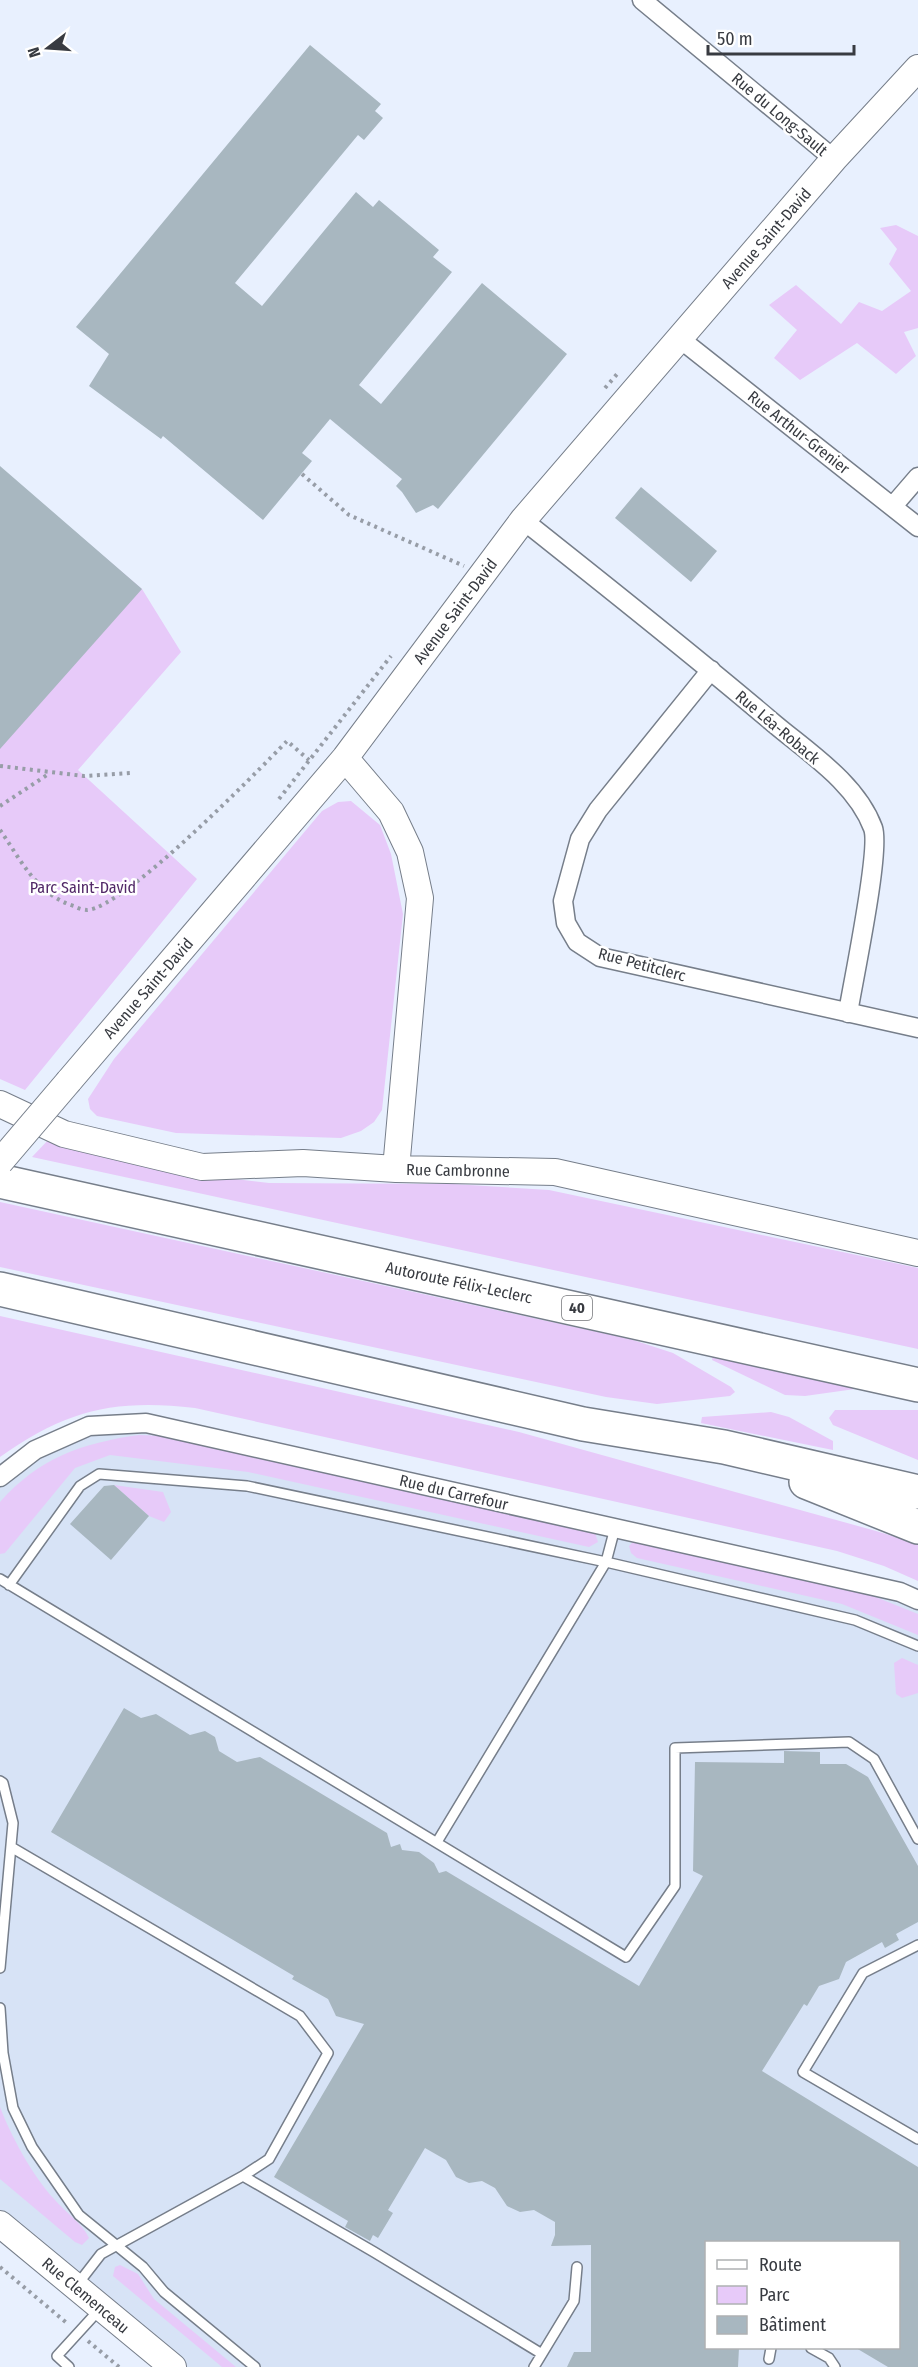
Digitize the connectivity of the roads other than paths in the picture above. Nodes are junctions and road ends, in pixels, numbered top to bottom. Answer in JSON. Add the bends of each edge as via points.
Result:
{"nodes":[{"id":1,"x":642,"y":0,"type":"edge"},
{"id":2,"x":918,"y":68,"type":"edge"},
{"id":3,"x":834,"y":159,"type":"junction"},
{"id":4,"x":680,"y":338,"type":"junction"},
{"id":5,"x":918,"y":477,"type":"edge"},
{"id":6,"x":893,"y":506,"type":"junction"},
{"id":7,"x":523,"y":520,"type":"junction"},
{"id":8,"x":918,"y":527,"type":"edge"},
{"id":9,"x":711,"y":670,"type":"junction"},
{"id":10,"x":345,"y":758,"type":"junction"},
{"id":11,"x":848,"y":1013,"type":"junction"},
{"id":12,"x":918,"y":1028,"type":"edge"},
{"id":13,"x":0,"y":1104,"type":"edge"},
{"id":14,"x":0,"y":1162,"type":"edge"},
{"id":15,"x":396,"y":1169,"type":"junction"},
{"id":16,"x":0,"y":1181,"type":"edge"},
{"id":17,"x":918,"y":1253,"type":"edge"},
{"id":18,"x":5,"y":1292,"type":"edge"},
{"id":19,"x":918,"y":1385,"type":"edge"},
{"id":20,"x":724,"y":1447,"type":"junction"},
{"id":21,"x":0,"y":1478,"type":"edge"},
{"id":22,"x":918,"y":1492,"type":"edge"},
{"id":23,"x":918,"y":1527,"type":"edge"},
{"id":24,"x":615,"y":1528,"type":"junction"},
{"id":25,"x":606,"y":1562,"type":"junction"},
{"id":26,"x":0,"y":1579,"type":"edge"},
{"id":27,"x":9,"y":1585,"type":"junction"},
{"id":28,"x":918,"y":1600,"type":"edge"},
{"id":29,"x":918,"y":1646,"type":"edge"},
{"id":30,"x":0,"y":1781,"type":"edge"},
{"id":31,"x":918,"y":1839,"type":"edge"},
{"id":32,"x":436,"y":1842,"type":"junction"},
{"id":33,"x":11,"y":1847,"type":"junction"},
{"id":34,"x":3,"y":1897,"type":"edge"},
{"id":35,"x":918,"y":1945,"type":"edge"},
{"id":36,"x":0,"y":1968,"type":"edge"},
{"id":37,"x":0,"y":2008,"type":"edge"},
{"id":38,"x":918,"y":2139,"type":"edge"},
{"id":39,"x":243,"y":2176,"type":"junction"},
{"id":40,"x":0,"y":2224,"type":"edge"},
{"id":41,"x":116,"y":2245,"type":"junction"},
{"id":42,"x":577,"y":2267,"type":"dead end"},
{"id":43,"x":76,"y":2287,"type":"junction"},
{"id":44,"x":100,"y":2308,"type":"junction"},
{"id":45,"x":771,"y":2349,"type":"edge"},
{"id":46,"x":813,"y":2349,"type":"edge"},
{"id":47,"x":542,"y":2354,"type":"junction"},
{"id":48,"x":769,"y":2359,"type":"dead end"},
{"id":49,"x":69,"y":2367,"type":"edge"},
{"id":50,"x":172,"y":2367,"type":"edge"},
{"id":51,"x":255,"y":2367,"type":"edge"},
{"id":52,"x":534,"y":2367,"type":"edge"},
{"id":53,"x":835,"y":2367,"type":"edge"}],
"edges":[{"from":1,"to":3,"type":"street","name":"Rue du Long-Sault"},
{"from":2,"to":3,"type":"street","name":"Avenue Saint-David"},
{"from":3,"to":4,"type":"street","name":"Avenue Saint-David"},
{"from":4,"to":6,"type":"street","name":"Rue Arthur-Grenier"},
{"from":4,"to":7,"type":"street","name":"Avenue Saint-David"},
{"from":5,"to":6,"type":"street"},
{"from":6,"to":8,"type":"street","name":"Rue Arthur-Grenier"},
{"from":7,"to":9,"type":"street","name":"Rue Léa-Roback"},
{"from":7,"to":10,"type":"street","name":"Avenue Saint-David"},
{"from":9,"to":11,"type":"street","name":"Rue Léa-Roback","via":[[843,782],[874,830],[874,860]]},
{"from":9,"to":11,"type":"street","name":"Rue Petitclerc","via":[[598,810],[580,839],[563,901],[566,923],[577,942],[600,957]]},
{"from":10,"to":14,"type":"street","name":"Avenue Saint-David","bridge":true},
{"from":10,"to":15,"type":"street","via":[[391,812],[410,852],[420,898]]},
{"from":11,"to":12,"type":"street","name":"Rue Petitclerc"},
{"from":13,"to":15,"type":"street","name":"Rue Cambronne","via":[[64,1134],[202,1167],[303,1163]]},
{"from":15,"to":17,"type":"street","name":"Rue Cambronne","via":[[555,1172]]},
{"from":16,"to":19,"type":"highway","name":"Autoroute Félix-Leclerc","number":"40"},
{"from":18,"to":20,"type":"highway","via":[[583,1424]]},
{"from":20,"to":22,"type":"highway"},
{"from":20,"to":23,"type":"highway"},
{"from":21,"to":24,"type":"street","name":"Rue du Carrefour","via":[[35,1450],[88,1426],[146,1423]]},
{"from":24,"to":25,"type":"lane"},
{"from":24,"to":28,"type":"street","name":"Rue du Carrefour","via":[[900,1592]]},
{"from":25,"to":27,"type":"lane","via":[[236,1483],[99,1474],[80,1486]]},
{"from":25,"to":29,"type":"lane","via":[[855,1620]]},
{"from":25,"to":32,"type":"lane"},
{"from":26,"to":27,"type":"lane"},
{"from":27,"to":32,"type":"lane"},
{"from":30,"to":33,"type":"lane","via":[[13,1823]]},
{"from":31,"to":32,"type":"lane","via":[[874,1758],[849,1742],[675,1748],[675,1886],[626,1957]]},
{"from":33,"to":34,"type":"lane"},
{"from":33,"to":39,"type":"lane","via":[[300,2016],[328,2053],[269,2159]]},
{"from":34,"to":36,"type":"lane"},
{"from":35,"to":38,"type":"lane","via":[[863,1973],[803,2072]]},
{"from":37,"to":41,"type":"lane","via":[[3,2053],[13,2108],[21,2126],[79,2215]]},
{"from":39,"to":41,"type":"lane"},
{"from":39,"to":47,"type":"lane"},
{"from":40,"to":43,"type":"street","name":"Rue Clemenceau"},
{"from":41,"to":43,"type":"lane","via":[[101,2254]]},
{"from":41,"to":51,"type":"lane","via":[[143,2267],[164,2292]]},
{"from":42,"to":47,"type":"lane","via":[[574,2301]]},
{"from":43,"to":44,"type":"street","name":"Rue Clemenceau"},
{"from":44,"to":49,"type":"lane","via":[[57,2356]]},
{"from":44,"to":50,"type":"street","name":"Rue Clemenceau"},
{"from":45,"to":48,"type":"lane"},
{"from":46,"to":53,"type":"lane","via":[[829,2358]]},
{"from":47,"to":52,"type":"lane"}]}
